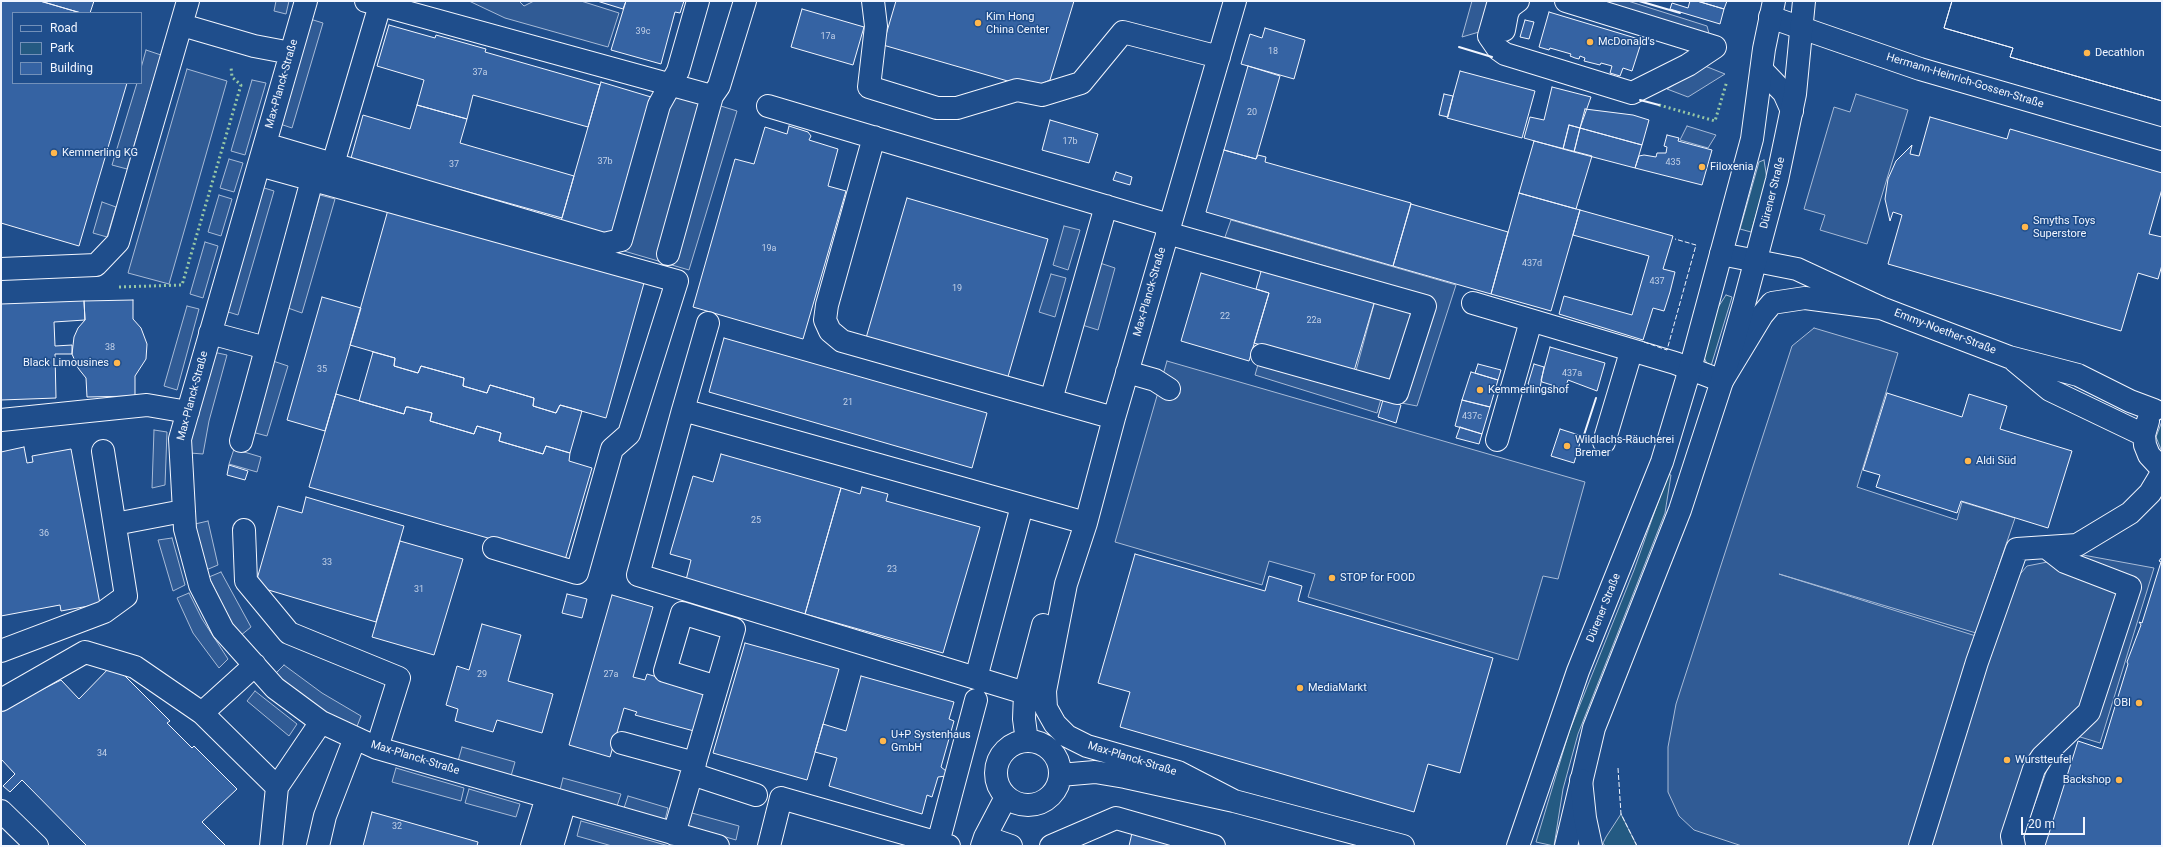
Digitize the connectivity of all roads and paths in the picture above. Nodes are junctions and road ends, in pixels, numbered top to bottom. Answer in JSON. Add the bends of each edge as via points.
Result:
{"nodes":[{"id":1,"x":188,"y":1,"type":"edge"},
{"id":2,"x":306,"y":1,"type":"edge"},
{"id":3,"x":698,"y":1,"type":"edge"},
{"id":4,"x":745,"y":1,"type":"edge"},
{"id":5,"x":873,"y":1,"type":"edge"},
{"id":6,"x":1235,"y":1,"type":"edge"},
{"id":7,"x":1499,"y":1,"type":"edge"},
{"id":8,"x":1518,"y":1,"type":"edge"},
{"id":9,"x":1566,"y":1,"type":"edge"},
{"id":10,"x":1804,"y":1,"type":"edge"},
{"id":11,"x":373,"y":3,"type":"edge"},
{"id":12,"x":1772,"y":9,"type":"edge"},
{"id":13,"x":182,"y":24,"type":"junction"},
{"id":14,"x":1802,"y":28,"type":"junction"},
{"id":15,"x":291,"y":53,"type":"junction"},
{"id":16,"x":1219,"y":57,"type":"junction"},
{"id":17,"x":1762,"y":70,"type":"junction"},
{"id":18,"x":671,"y":85,"type":"junction"},
{"id":19,"x":1644,"y":87,"type":"junction"},
{"id":20,"x":712,"y":96,"type":"junction"},
{"id":21,"x":768,"y":106,"type":"dead end"},
{"id":22,"x":1792,"y":111,"type":"junction"},
{"id":23,"x":874,"y":137,"type":"junction"},
{"id":24,"x":2162,"y":139,"type":"edge"},
{"id":25,"x":264,"y":144,"type":"junction"},
{"id":26,"x":333,"y":164,"type":"junction"},
{"id":27,"x":259,"y":165,"type":"junction"},
{"id":28,"x":312,"y":180,"type":"junction"},
{"id":29,"x":1106,"y":206,"type":"junction"},
{"id":30,"x":1168,"y":229,"type":"junction"},
{"id":31,"x":668,"y":254,"type":"dead end"},
{"id":32,"x":1721,"y":254,"type":"junction"},
{"id":33,"x":1756,"y":260,"type":"junction"},
{"id":34,"x":1,"y":269,"type":"edge"},
{"id":35,"x":1473,"y":303,"type":"dead end"},
{"id":36,"x":1881,"y":308,"type":"junction"},
{"id":37,"x":1531,"y":321,"type":"junction"},
{"id":38,"x":708,"y":323,"type":"dead end"},
{"id":39,"x":210,"y":332,"type":"junction"},
{"id":40,"x":266,"y":348,"type":"junction"},
{"id":41,"x":1631,"y":352,"type":"junction"},
{"id":42,"x":1262,"y":355,"type":"dead end"},
{"id":43,"x":2009,"y":356,"type":"junction"},
{"id":44,"x":1690,"y":370,"type":"junction"},
{"id":45,"x":1127,"y":372,"type":"junction"},
{"id":46,"x":1722,"y":381,"type":"junction"},
{"id":47,"x":1169,"y":389,"type":"dead end"},
{"id":48,"x":1051,"y":400,"type":"junction"},
{"id":49,"x":2158,"y":407,"type":"edge"},
{"id":50,"x":683,"y":410,"type":"junction"},
{"id":51,"x":188,"y":412,"type":"junction"},
{"id":52,"x":1114,"y":418,"type":"junction"},
{"id":53,"x":1,"y":420,"type":"edge"},
{"id":54,"x":2144,"y":435,"type":"junction"},
{"id":55,"x":1497,"y":440,"type":"dead end"},
{"id":56,"x":241,"y":441,"type":"dead end"},
{"id":57,"x":1604,"y":442,"type":"dead end"},
{"id":58,"x":103,"y":451,"type":"dead end"},
{"id":59,"x":2162,"y":469,"type":"edge"},
{"id":60,"x":2162,"y":473,"type":"edge"},
{"id":61,"x":1022,"y":506,"type":"junction"},
{"id":62,"x":184,"y":511,"type":"junction"},
{"id":63,"x":1086,"y":523,"type":"junction"},
{"id":64,"x":115,"y":524,"type":"junction"},
{"id":65,"x":244,"y":530,"type":"dead end"},
{"id":66,"x":494,"y":548,"type":"dead end"},
{"id":67,"x":2047,"y":548,"type":"junction"},
{"id":68,"x":1066,"y":584,"type":"junction"},
{"id":69,"x":1,"y":651,"type":"edge"},
{"id":70,"x":255,"y":665,"type":"junction"},
{"id":71,"x":976,"y":678,"type":"junction"},
{"id":72,"x":717,"y":687,"type":"dead end"},
{"id":73,"x":1025,"y":693,"type":"junction"},
{"id":74,"x":1,"y":700,"type":"edge"},
{"id":75,"x":976,"y":700,"type":"dead end"},
{"id":76,"x":202,"y":713,"type":"junction"},
{"id":77,"x":322,"y":722,"type":"junction"},
{"id":78,"x":355,"y":738,"type":"junction"},
{"id":79,"x":1027,"y":741,"type":"junction"},
{"id":80,"x":622,"y":743,"type":"dead end"},
{"id":81,"x":376,"y":748,"type":"junction"},
{"id":82,"x":693,"y":769,"type":"junction"},
{"id":83,"x":1060,"y":775,"type":"junction"},
{"id":84,"x":1581,"y":780,"type":"junction"},
{"id":85,"x":277,"y":787,"type":"junction"},
{"id":86,"x":756,"y":795,"type":"dead end"},
{"id":87,"x":1006,"y":797,"type":"junction"},
{"id":88,"x":556,"y":800,"type":"junction"},
{"id":89,"x":1234,"y":801,"type":"junction"},
{"id":90,"x":1,"y":811,"type":"edge"},
{"id":91,"x":674,"y":834,"type":"junction"},
{"id":92,"x":983,"y":842,"type":"edge"},
{"id":93,"x":706,"y":844,"type":"edge"},
{"id":94,"x":943,"y":844,"type":"edge"},
{"id":95,"x":37,"y":846,"type":"edge"},
{"id":96,"x":271,"y":846,"type":"edge"},
{"id":97,"x":318,"y":846,"type":"edge"},
{"id":98,"x":532,"y":846,"type":"edge"},
{"id":99,"x":552,"y":846,"type":"edge"},
{"id":100,"x":769,"y":846,"type":"edge"},
{"id":101,"x":1011,"y":846,"type":"edge"},
{"id":102,"x":1051,"y":846,"type":"edge"},
{"id":103,"x":1214,"y":846,"type":"edge"},
{"id":104,"x":1404,"y":846,"type":"edge"},
{"id":105,"x":1518,"y":846,"type":"edge"},
{"id":106,"x":1566,"y":846,"type":"edge"},
{"id":107,"x":1591,"y":846,"type":"edge"},
{"id":108,"x":1920,"y":846,"type":"edge"},
{"id":109,"x":2014,"y":846,"type":"edge"}],
"edges":[{"from":1,"to":13,"type":"main road"},
{"from":2,"to":15,"type":"main road","name":"Max-Planck-Straße"},
{"from":3,"to":18,"type":"main road","via":[[678,71]]},
{"from":4,"to":20,"type":"main road","via":[[719,86]]},
{"from":5,"to":16,"type":"main road","via":[[876,26],[869,87],[937,108],[958,108],[1017,90],[1042,95],[1081,83],[1123,32]]},
{"from":6,"to":16,"type":"main road","name":"Max-Planck-Straße"},
{"from":7,"to":19,"type":"main road","via":[[1489,36],[1494,45],[1505,54],[1632,93]]},
{"from":8,"to":19,"type":"main road","via":[[1510,7],[1504,27],[1507,38],[1516,48]]},
{"from":9,"to":19,"type":"main road","via":[[1715,46],[1688,65]]},
{"from":10,"to":14,"type":"main road","name":"Dürener Straße"},
{"from":11,"to":18,"type":"main road"},
{"from":11,"to":26,"type":"main road"},
{"from":12,"to":14,"type":"main road","name":"Hermann-Heinrich-Gossen-Straße"},
{"from":12,"to":17,"type":"main road","name":"Dürener Straße"},
{"from":13,"to":15,"type":"main road","via":[[254,46]]},
{"from":13,"to":34,"type":"main road","via":[[118,242],[96,265]]},
{"from":14,"to":22,"type":"main road","name":"Dürener Straße"},
{"from":14,"to":24,"type":"main road","name":"Hermann-Heinrich-Gossen-Straße","via":[[1920,69]]},
{"from":15,"to":25,"type":"main road","name":"Max-Planck-Straße"},
{"from":16,"to":30,"type":"main road","name":"Max-Planck-Straße"},
{"from":17,"to":22,"type":"main road","via":[[1784,93]]},
{"from":17,"to":32,"type":"main road","name":"Dürener Straße","via":[[1752,139]]},
{"from":18,"to":20,"type":"main road"},
{"from":18,"to":26,"type":"main road","via":[[660,105],[621,240],[604,244]]},
{"from":20,"to":31,"type":"main road"},
{"from":21,"to":23,"type":"main road"},
{"from":22,"to":33,"type":"main road","name":"Dürener Straße"},
{"from":23,"to":29,"type":"main road"},
{"from":23,"to":48,"type":"main road","via":[[826,305],[825,320],[830,331],[842,341]]},
{"from":25,"to":26,"type":"main road"},
{"from":25,"to":27,"type":"main road","name":"Max-Planck-Straße"},
{"from":27,"to":28,"type":"main road"},
{"from":27,"to":39,"type":"main road","name":"Max-Planck-Straße"},
{"from":28,"to":40,"type":"main road"},
{"from":28,"to":66,"type":"main road","via":[[677,281],[629,434],[612,449],[577,573]]},
{"from":29,"to":30,"type":"main road"},
{"from":29,"to":48,"type":"main road"},
{"from":30,"to":42,"type":"main road","via":[[1425,306],[1397,393]]},
{"from":30,"to":45,"type":"main road","name":"Max-Planck-Straße"},
{"from":32,"to":33,"type":"main road","name":"Emmy-Noether-Straße"},
{"from":32,"to":44,"type":"main road","name":"Dürener Straße"},
{"from":33,"to":36,"type":"main road","name":"Emmy-Noether-Straße","via":[[1797,269]]},
{"from":33,"to":46,"type":"main road","name":"Dürener Straße"},
{"from":35,"to":37,"type":"main road"},
{"from":36,"to":43,"type":"main road","name":"Emmy-Noether-Straße"},
{"from":36,"to":46,"type":"main road","name":"Emmy-Noether-Straße","via":[[1804,298],[1772,303]]},
{"from":37,"to":41,"type":"main road"},
{"from":37,"to":55,"type":"main road"},
{"from":38,"to":50,"type":"main road"},
{"from":39,"to":40,"type":"main road"},
{"from":39,"to":51,"type":"main road","name":"Max-Planck-Straße"},
{"from":40,"to":56,"type":"main road"},
{"from":41,"to":44,"type":"main road","via":[[1675,363]]},
{"from":41,"to":57,"type":"main road"},
{"from":43,"to":49,"type":"main road","name":"Emmy-Noether-Straße","via":[[2078,375],[2130,401]]},
{"from":43,"to":54,"type":"main road","name":"Emmy-Noether-Straße","via":[[2050,390]]},
{"from":44,"to":46,"type":"main road"},
{"from":44,"to":105,"type":"main road","name":"Dürener Straße","via":[[1662,462],[1578,671]]},
{"from":45,"to":47,"type":"main road","via":[[1155,380]]},
{"from":45,"to":52,"type":"main road","name":"Max-Planck-Straße"},
{"from":46,"to":84,"type":"main road","name":"Dürener Straße","via":[[1680,510],[1594,728]]},
{"from":48,"to":52,"type":"main road"},
{"from":49,"to":54,"type":"main road","name":"Emmy-Noether-Straße","via":[[2146,426]]},
{"from":50,"to":61,"type":"main road"},
{"from":50,"to":71,"type":"main road","via":[[638,575]]},
{"from":51,"to":53,"type":"main road","via":[[147,405]]},
{"from":51,"to":62,"type":"main road","name":"Max-Planck-Straße","via":[[180,439]]},
{"from":52,"to":63,"type":"main road","name":"Max-Planck-Straße"},
{"from":54,"to":59,"type":"main road","via":[[2149,455]]},
{"from":58,"to":64,"type":"main road"},
{"from":60,"to":67,"type":"main road","via":[[2150,493],[2130,513],[2077,545]]},
{"from":61,"to":63,"type":"main road"},
{"from":61,"to":71,"type":"main road"},
{"from":62,"to":64,"type":"main road"},
{"from":62,"to":70,"type":"main road","name":"Max-Planck-Straße","via":[[185,529],[200,585],[223,630]]},
{"from":63,"to":68,"type":"main road","name":"Max-Planck-Straße"},
{"from":64,"to":69,"type":"main road","via":[[126,596],[104,612]]},
{"from":65,"to":81,"type":"main road","via":[[246,581],[289,633],[399,678]]},
{"from":67,"to":108,"type":"main road","via":[[2017,549],[1977,662]]},
{"from":67,"to":109,"type":"main road","via":[[2065,562],[2130,587],[2089,712],[2042,757],[2034,769],[2012,836]]},
{"from":68,"to":73,"type":"main road","name":"Max-Planck-Straße","via":[[1047,613]]},
{"from":68,"to":89,"type":"main road","name":"Max-Planck-Straße","via":[[1045,691],[1046,708],[1055,724],[1067,736],[1087,746],[1178,772]]},
{"from":70,"to":76,"type":"main road"},
{"from":70,"to":77,"type":"main road","name":"Max-Planck-Straße","via":[[275,688]]},
{"from":71,"to":73,"type":"main road"},
{"from":72,"to":82,"type":"main road"},
{"from":73,"to":79,"type":"main road","name":"Max-Planck-Straße","via":[[1024,719]]},
{"from":74,"to":76,"type":"main road","via":[[85,652],[135,667]]},
{"from":75,"to":94,"type":"main road"},
{"from":76,"to":85,"type":"main road"},
{"from":77,"to":78,"type":"main road","name":"Max-Planck-Straße"},
{"from":77,"to":85,"type":"main road"},
{"from":78,"to":81,"type":"main road","name":"Max-Planck-Straße"},
{"from":78,"to":97,"type":"main road","via":[[324,816]]},
{"from":79,"to":83,"type":"main road","via":[[1042,744],[1051,750],[1058,762]]},
{"from":79,"to":87,"type":"main road","via":[[1012,745],[997,763],[997,783]]},
{"from":80,"to":82,"type":"main road"},
{"from":81,"to":88,"type":"main road","name":"Max-Planck-Straße"},
{"from":82,"to":86,"type":"main road"},
{"from":82,"to":91,"type":"main road"},
{"from":83,"to":87,"type":"main road","via":[[1054,793],[1042,803],[1022,806]]},
{"from":83,"to":89,"type":"main road","name":"Max-Planck-Straße","via":[[1095,772]]},
{"from":84,"to":106,"type":"main road","name":"Dürener Straße"},
{"from":84,"to":107,"type":"main road","via":[[1584,818]]},
{"from":85,"to":96,"type":"main road"},
{"from":87,"to":92,"type":"main road"},
{"from":88,"to":91,"type":"main road","name":"Max-Planck-Straße"},
{"from":88,"to":98,"type":"main road"},
{"from":88,"to":99,"type":"main road"},
{"from":89,"to":104,"type":"main road","name":"Max-Planck-Straße"},
{"from":90,"to":95,"type":"main road"},
{"from":91,"to":93,"type":"main road","name":"Max-Planck-Straße"},
{"from":92,"to":101,"type":"main road"},
{"from":94,"to":100,"type":"main road","via":[[781,798]]},
{"from":102,"to":103,"type":"main road","via":[[1116,818]]}]}
